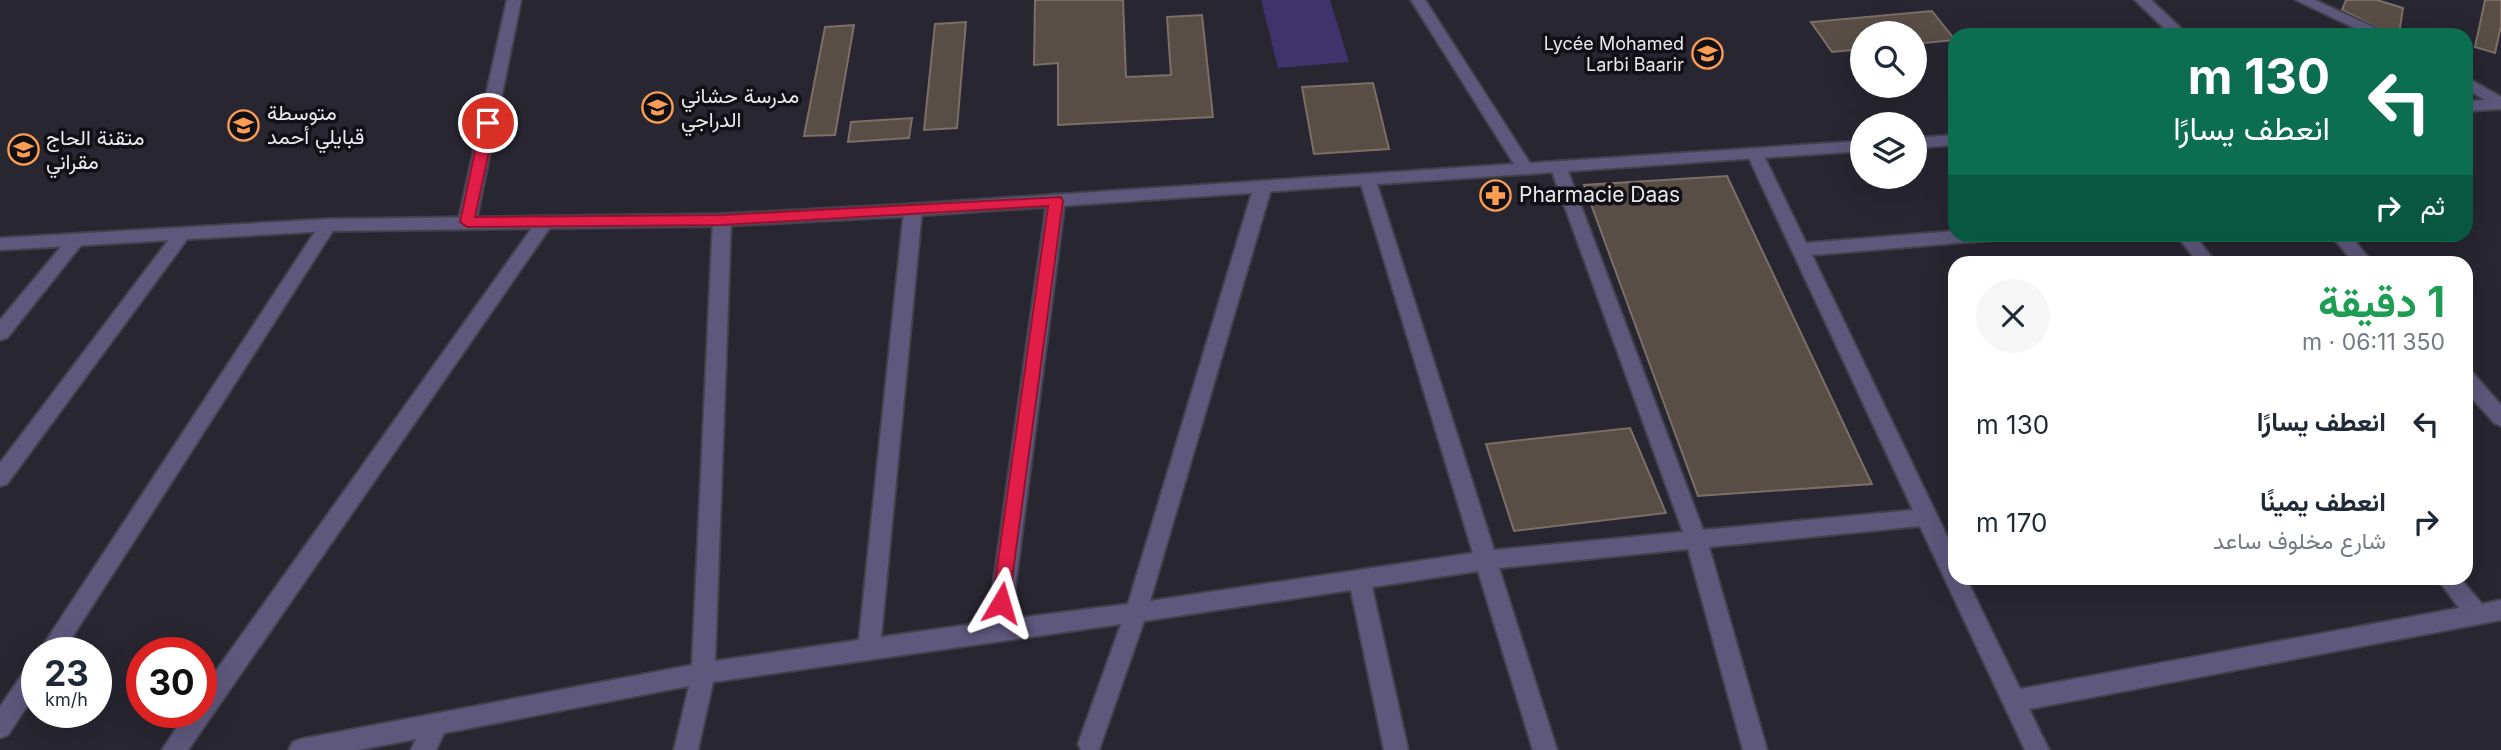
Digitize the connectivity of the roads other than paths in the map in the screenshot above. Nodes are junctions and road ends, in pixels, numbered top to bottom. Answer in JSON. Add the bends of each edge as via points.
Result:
{"nodes":[{"id":1,"x":514,"y":0,"type":"edge"},
{"id":2,"x":1418,"y":0,"type":"edge"},
{"id":3,"x":2142,"y":0,"type":"edge"},
{"id":4,"x":2303,"y":0,"type":"edge"},
{"id":5,"x":2172,"y":28,"type":"edge"},
{"id":6,"x":2366,"y":28,"type":"edge"},
{"id":7,"x":2473,"y":86,"type":"edge"},
{"id":8,"x":2501,"y":104,"type":"edge"},
{"id":9,"x":2473,"y":106,"type":"edge"},
{"id":10,"x":1948,"y":141,"type":"edge"},
{"id":11,"x":1927,"y":142,"type":"edge"},
{"id":12,"x":1850,"y":147,"type":"edge"},
{"id":13,"x":1755,"y":154,"type":"junction"},
{"id":14,"x":1558,"y":166,"type":"junction"},
{"id":15,"x":1525,"y":168,"type":"junction"},
{"id":16,"x":1368,"y":181,"type":"junction"},
{"id":17,"x":1262,"y":189,"type":"junction"},
{"id":18,"x":1056,"y":201,"type":"junction"},
{"id":19,"x":913,"y":210,"type":"junction"},
{"id":20,"x":722,"y":220,"type":"junction"},
{"id":21,"x":467,"y":222,"type":"junction"},
{"id":22,"x":545,"y":222,"type":"junction"},
{"id":23,"x":328,"y":225,"type":"junction"},
{"id":24,"x":183,"y":234,"type":"junction"},
{"id":25,"x":1948,"y":238,"type":"edge"},
{"id":26,"x":76,"y":240,"type":"junction"},
{"id":27,"x":2190,"y":242,"type":"edge"},
{"id":28,"x":2345,"y":242,"type":"edge"},
{"id":29,"x":0,"y":244,"type":"edge"},
{"id":30,"x":1800,"y":250,"type":"junction"},
{"id":31,"x":2201,"y":256,"type":"edge"},
{"id":32,"x":2358,"y":256,"type":"edge"},
{"id":33,"x":0,"y":333,"type":"edge"},
{"id":34,"x":2473,"y":386,"type":"edge"},
{"id":35,"x":2501,"y":418,"type":"edge"},
{"id":36,"x":0,"y":478,"type":"edge"},
{"id":37,"x":1924,"y":517,"type":"junction"},
{"id":38,"x":1695,"y":537,"type":"junction"},
{"id":39,"x":1488,"y":560,"type":"junction"},
{"id":40,"x":1948,"y":566,"type":"edge"},
{"id":41,"x":1359,"y":578,"type":"junction"},
{"id":42,"x":1957,"y":585,"type":"edge"},
{"id":43,"x":2453,"y":585,"type":"edge"},
{"id":44,"x":2501,"y":610,"type":"edge"},
{"id":45,"x":1136,"y":613,"type":"junction"},
{"id":46,"x":2477,"y":615,"type":"junction"},
{"id":47,"x":998,"y":630,"type":"junction"},
{"id":48,"x":59,"y":637,"type":"edge"},
{"id":49,"x":869,"y":649,"type":"junction"},
{"id":50,"x":703,"y":673,"type":"junction"},
{"id":51,"x":217,"y":689,"type":"edge"},
{"id":52,"x":21,"y":695,"type":"edge"},
{"id":53,"x":2014,"y":701,"type":"junction"},
{"id":54,"x":438,"y":722,"type":"junction"},
{"id":55,"x":0,"y":727,"type":"edge"},
{"id":56,"x":190,"y":728,"type":"edge"},
{"id":57,"x":1090,"y":744,"type":"dead end"},
{"id":58,"x":174,"y":750,"type":"edge"},
{"id":59,"x":301,"y":750,"type":"edge"},
{"id":60,"x":423,"y":750,"type":"edge"},
{"id":61,"x":686,"y":750,"type":"edge"},
{"id":62,"x":1396,"y":750,"type":"edge"},
{"id":63,"x":1545,"y":750,"type":"edge"},
{"id":64,"x":1755,"y":750,"type":"edge"},
{"id":65,"x":2036,"y":750,"type":"edge"}],
"edges":[{"from":1,"to":21,"type":"street"},
{"from":2,"to":15,"type":"street"},
{"from":3,"to":5,"type":"street"},
{"from":4,"to":6,"type":"street"},
{"from":7,"to":8,"type":"street"},
{"from":8,"to":9,"type":"street"},
{"from":10,"to":11,"type":"street"},
{"from":12,"to":13,"type":"street"},
{"from":13,"to":14,"type":"street"},
{"from":13,"to":30,"type":"street"},
{"from":14,"to":15,"type":"street"},
{"from":14,"to":38,"type":"street"},
{"from":15,"to":16,"type":"street"},
{"from":16,"to":17,"type":"street"},
{"from":16,"to":39,"type":"street"},
{"from":17,"to":18,"type":"street"},
{"from":17,"to":45,"type":"street"},
{"from":18,"to":19,"type":"street"},
{"from":18,"to":47,"type":"street"},
{"from":19,"to":20,"type":"street"},
{"from":19,"to":49,"type":"street"},
{"from":20,"to":22,"type":"street"},
{"from":20,"to":50,"type":"street"},
{"from":21,"to":22,"type":"street"},
{"from":21,"to":23,"type":"street"},
{"from":22,"to":51,"type":"street"},
{"from":23,"to":24,"type":"street"},
{"from":23,"to":48,"type":"street"},
{"from":24,"to":26,"type":"street"},
{"from":24,"to":36,"type":"street"},
{"from":25,"to":30,"type":"street"},
{"from":26,"to":29,"type":"street"},
{"from":26,"to":33,"type":"street"},
{"from":27,"to":31,"type":"street"},
{"from":28,"to":32,"type":"street"},
{"from":30,"to":37,"type":"street"},
{"from":34,"to":35,"type":"street"},
{"from":37,"to":38,"type":"street"},
{"from":37,"to":40,"type":"street"},
{"from":38,"to":39,"type":"street"},
{"from":38,"to":64,"type":"street"},
{"from":39,"to":41,"type":"street"},
{"from":39,"to":63,"type":"street"},
{"from":41,"to":45,"type":"street"},
{"from":41,"to":62,"type":"street"},
{"from":42,"to":53,"type":"street"},
{"from":43,"to":46,"type":"street"},
{"from":44,"to":46,"type":"street"},
{"from":45,"to":47,"type":"street"},
{"from":45,"to":57,"type":"street"},
{"from":46,"to":53,"type":"street"},
{"from":47,"to":49,"type":"street"},
{"from":49,"to":50,"type":"street"},
{"from":50,"to":54,"type":"street"},
{"from":50,"to":61,"type":"street"},
{"from":52,"to":55,"type":"street"},
{"from":53,"to":65,"type":"street"},
{"from":54,"to":59,"type":"street"},
{"from":54,"to":60,"type":"street"},
{"from":56,"to":58,"type":"street"}]}
